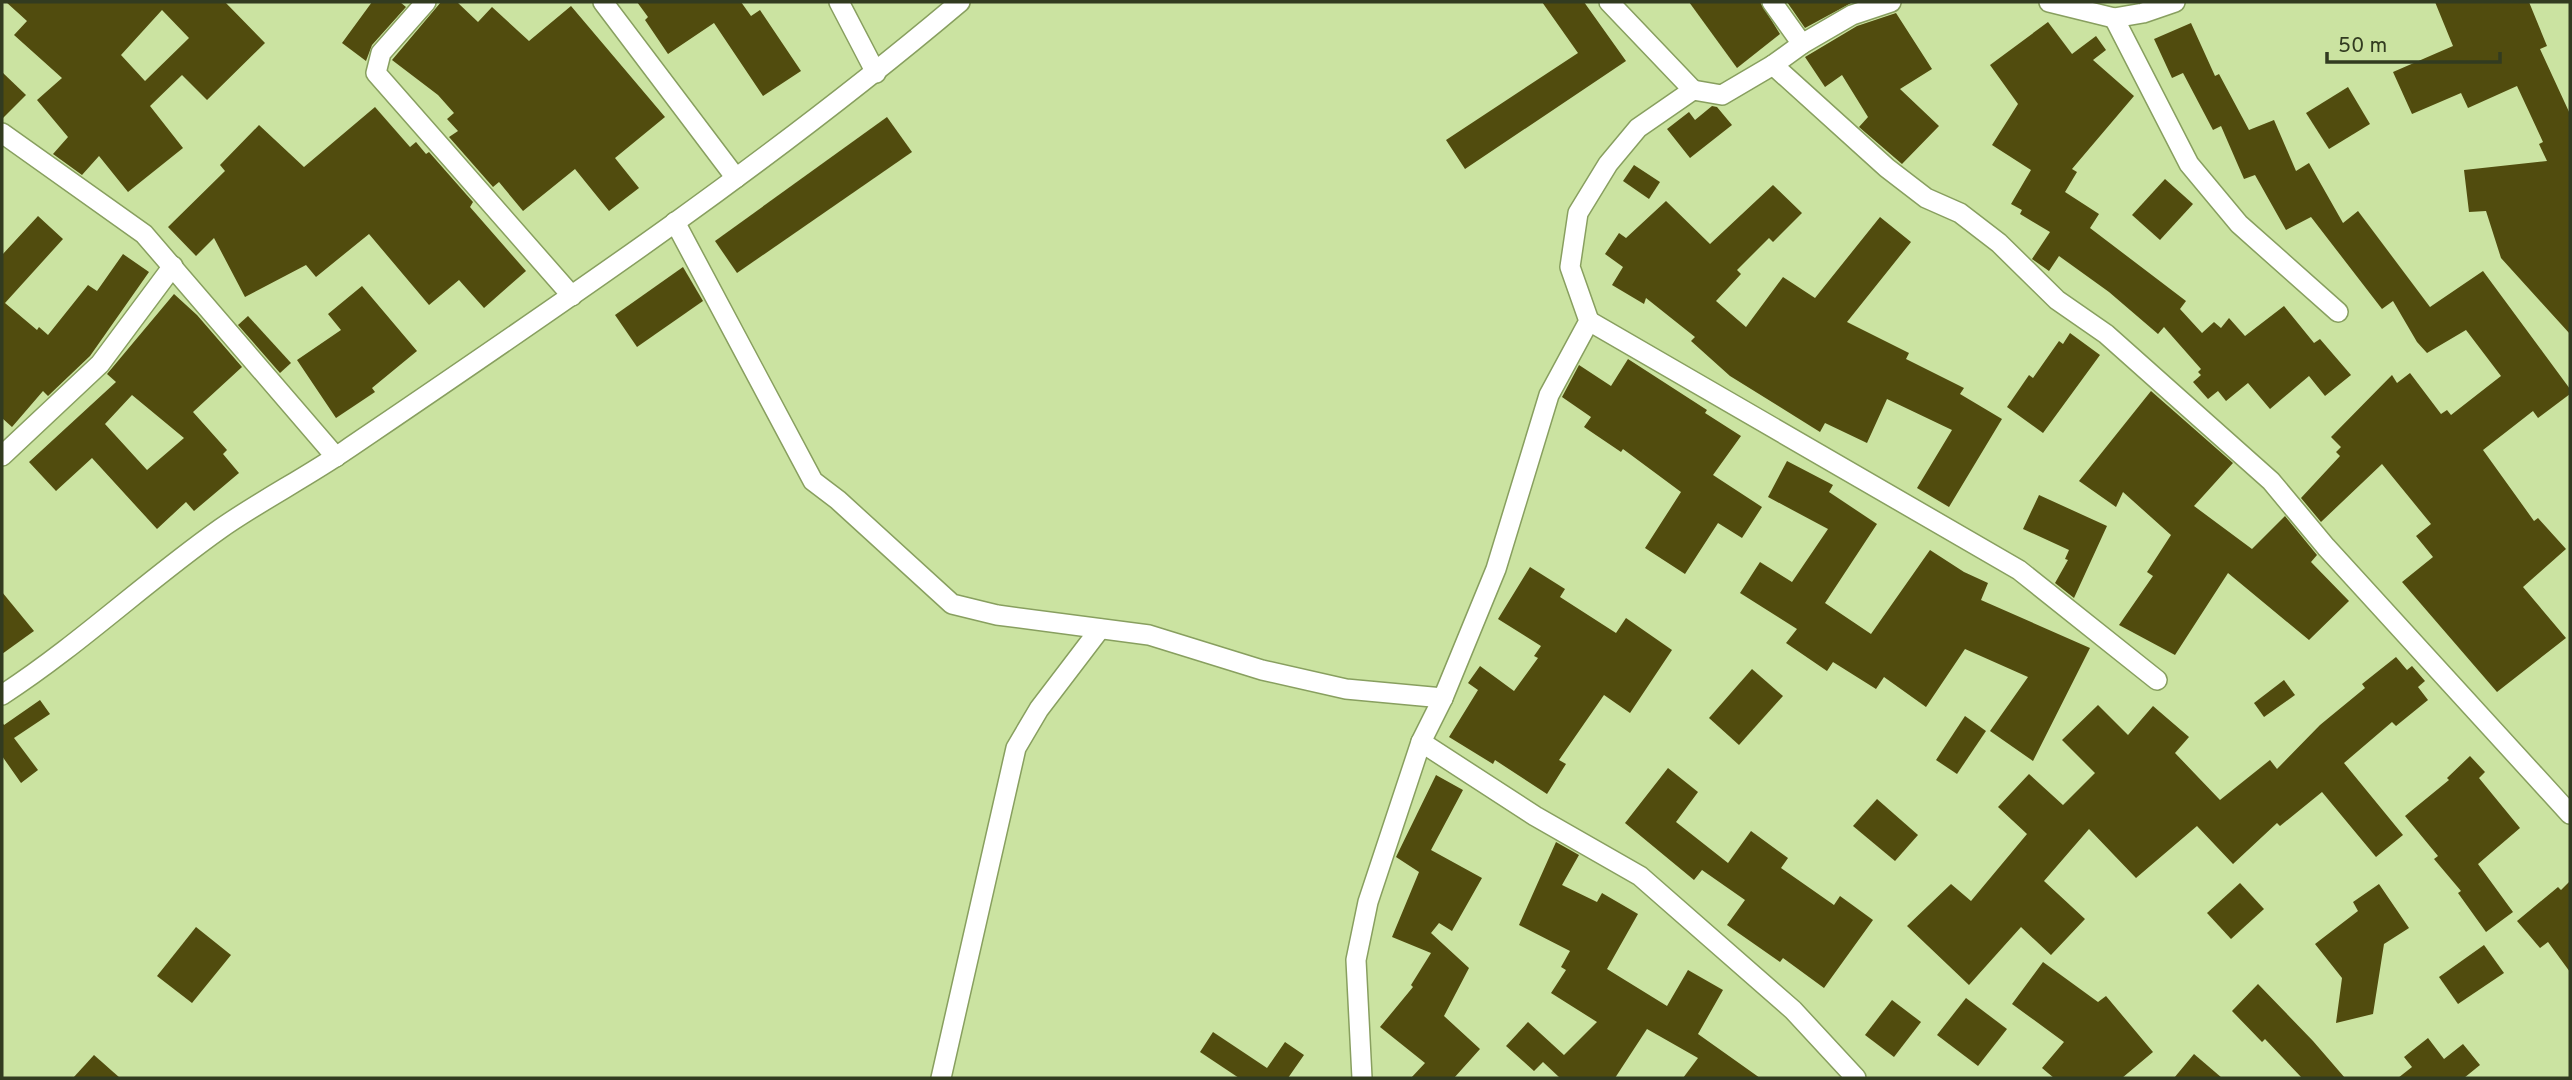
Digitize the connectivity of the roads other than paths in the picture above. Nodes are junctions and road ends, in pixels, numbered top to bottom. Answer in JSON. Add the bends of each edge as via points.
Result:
{"nodes":[{"id":1,"x":426,"y":2,"type":"edge"},
{"id":2,"x":603,"y":2,"type":"edge"},
{"id":3,"x":839,"y":2,"type":"edge"},
{"id":4,"x":960,"y":2,"type":"edge"},
{"id":5,"x":1609,"y":2,"type":"edge"},
{"id":6,"x":1772,"y":2,"type":"edge"},
{"id":7,"x":1891,"y":2,"type":"edge"},
{"id":8,"x":2049,"y":2,"type":"edge"},
{"id":9,"x":2175,"y":2,"type":"edge"},
{"id":10,"x":2115,"y":18,"type":"junction"},
{"id":11,"x":1802,"y":44,"type":"junction"},
{"id":12,"x":1773,"y":65,"type":"junction"},
{"id":13,"x":876,"y":73,"type":"junction"},
{"id":14,"x":1693,"y":90,"type":"junction"},
{"id":15,"x":2,"y":133,"type":"edge"},
{"id":16,"x":736,"y":178,"type":"junction"},
{"id":17,"x":675,"y":222,"type":"junction"},
{"id":18,"x":173,"y":266,"type":"junction"},
{"id":19,"x":572,"y":296,"type":"junction"},
{"id":20,"x":2338,"y":312,"type":"dead end"},
{"id":21,"x":1590,"y":321,"type":"junction"},
{"id":22,"x":2,"y":456,"type":"edge"},
{"id":23,"x":336,"y":457,"type":"junction"},
{"id":24,"x":1100,"y":629,"type":"junction"},
{"id":25,"x":2157,"y":680,"type":"dead end"},
{"id":26,"x":2,"y":695,"type":"edge"},
{"id":27,"x":1443,"y":698,"type":"junction"},
{"id":28,"x":1422,"y":742,"type":"junction"},
{"id":29,"x":2570,"y":814,"type":"edge"},
{"id":30,"x":941,"y":1078,"type":"edge"},
{"id":31,"x":1362,"y":1078,"type":"edge"},
{"id":32,"x":1856,"y":1078,"type":"edge"}],
"edges":[{"from":1,"to":19,"type":"street","via":[[381,53],[376,73]]},
{"from":2,"to":16,"type":"street"},
{"from":3,"to":13,"type":"street"},
{"from":4,"to":13,"type":"street"},
{"from":5,"to":14,"type":"street"},
{"from":6,"to":11,"type":"street"},
{"from":7,"to":11,"type":"street","via":[[1852,15]]},
{"from":8,"to":10,"type":"street"},
{"from":9,"to":10,"type":"street"},
{"from":10,"to":20,"type":"street","via":[[2189,164],[2239,224]]},
{"from":11,"to":12,"type":"street"},
{"from":12,"to":14,"type":"street","via":[[1722,95]]},
{"from":12,"to":29,"type":"street","via":[[1887,168],[1999,243],[2057,300],[2106,334],[2271,481]]},
{"from":13,"to":16,"type":"street"},
{"from":14,"to":21,"type":"street","via":[[1638,128],[1608,164],[1578,213],[1570,267]]},
{"from":15,"to":18,"type":"street","via":[[144,234]]},
{"from":16,"to":17,"type":"street"},
{"from":17,"to":19,"type":"street"},
{"from":17,"to":24,"type":"street","via":[[813,481],[952,604]]},
{"from":18,"to":22,"type":"street","via":[[100,364]]},
{"from":18,"to":23,"type":"street"},
{"from":19,"to":23,"type":"street"},
{"from":21,"to":25,"type":"street","via":[[2018,570]]},
{"from":21,"to":27,"type":"street","via":[[1549,395],[1496,569]]},
{"from":23,"to":26,"type":"street","via":[[220,529],[52,663]]},
{"from":24,"to":27,"type":"street","via":[[1149,635],[1262,670],[1346,689]]},
{"from":24,"to":30,"type":"street","via":[[1016,747]]},
{"from":27,"to":28,"type":"street"},
{"from":28,"to":31,"type":"street","via":[[1368,902],[1356,960]]},
{"from":28,"to":32,"type":"street","via":[[1535,816],[1640,876],[1793,1010]]}]}
